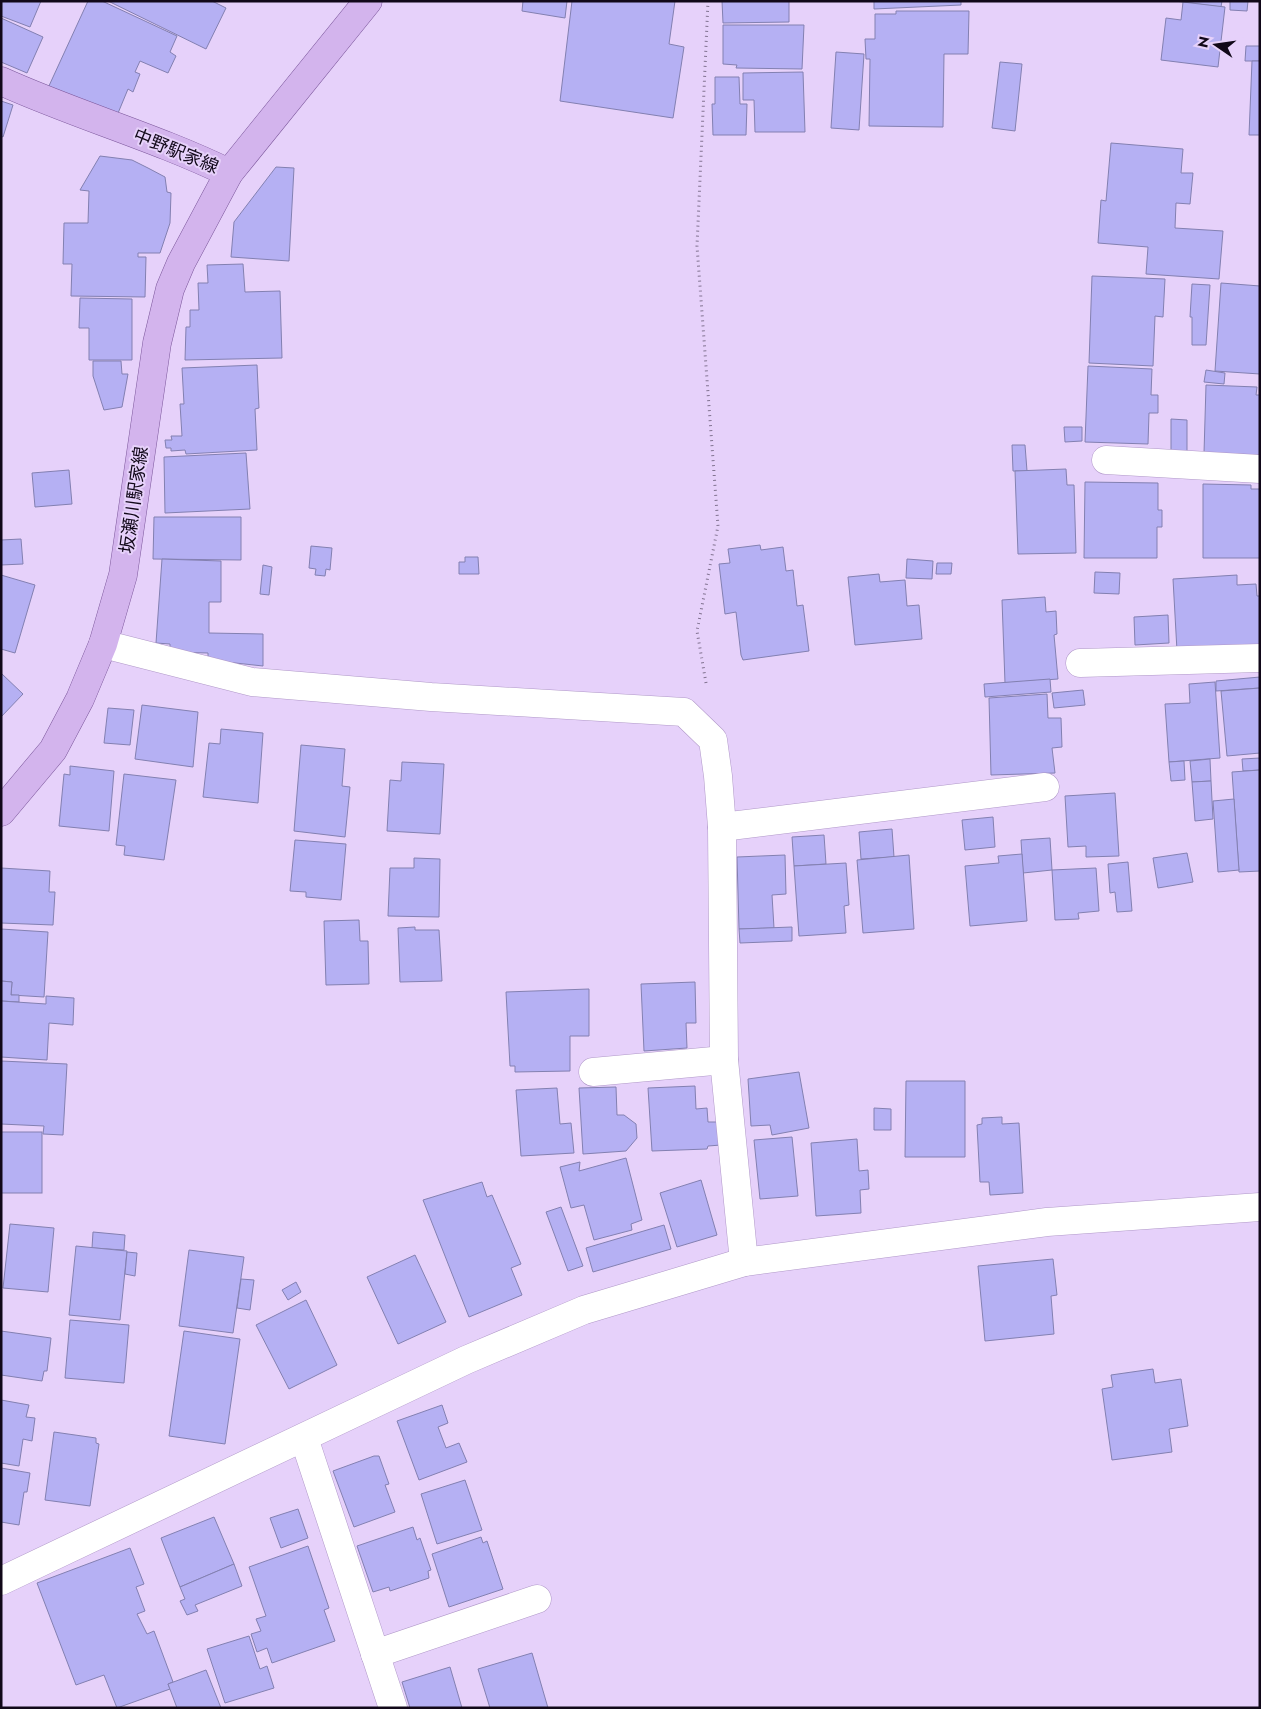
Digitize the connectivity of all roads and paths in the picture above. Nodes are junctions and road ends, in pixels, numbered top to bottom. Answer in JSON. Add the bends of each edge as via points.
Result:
{"nodes":[{"id":1,"x":368,"y":1,"type":"edge"},
{"id":2,"x":708,"y":1,"type":"edge"},
{"id":3,"x":1,"y":81,"type":"edge"},
{"id":4,"x":229,"y":173,"type":"junction"},
{"id":5,"x":1106,"y":460,"type":"dead end"},
{"id":6,"x":1260,"y":469,"type":"edge"},
{"id":7,"x":103,"y":644,"type":"junction"},
{"id":8,"x":1260,"y":658,"type":"edge"},
{"id":9,"x":1080,"y":663,"type":"dead end"},
{"id":10,"x":703,"y":730,"type":"junction"},
{"id":11,"x":1045,"y":787,"type":"dead end"},
{"id":12,"x":1,"y":812,"type":"edge"},
{"id":13,"x":722,"y":828,"type":"junction"},
{"id":14,"x":724,"y":1060,"type":"junction"},
{"id":15,"x":593,"y":1072,"type":"dead end"},
{"id":16,"x":1260,"y":1207,"type":"edge"},
{"id":17,"x":744,"y":1262,"type":"junction"},
{"id":18,"x":304,"y":1438,"type":"junction"},
{"id":19,"x":1,"y":1581,"type":"edge"},
{"id":20,"x":537,"y":1599,"type":"dead end"},
{"id":21,"x":375,"y":1654,"type":"junction"},
{"id":22,"x":393,"y":1708,"type":"edge"}],
"edges":[{"from":1,"to":4,"type":"main road","name":"中野駅家線"},
{"from":2,"to":10,"type":"path","via":[[697,246],[718,526],[697,631],[709,698]]},
{"from":3,"to":4,"type":"main road","name":"中野駅家線","via":[[187,152]]},
{"from":4,"to":7,"type":"main road","name":"坂瀬川駅家線","via":[[170,289],[157,343],[123,575]]},
{"from":5,"to":6,"type":"street"},
{"from":7,"to":10,"type":"street","via":[[252,682],[431,697],[684,712]]},
{"from":7,"to":12,"type":"main road","name":"坂瀬川駅家線","via":[[80,699],[53,750]]},
{"from":8,"to":9,"type":"street"},
{"from":10,"to":13,"type":"street","via":[[713,740]]},
{"from":11,"to":13,"type":"street"},
{"from":13,"to":14,"type":"street"},
{"from":14,"to":15,"type":"street"},
{"from":14,"to":17,"type":"street"},
{"from":16,"to":17,"type":"street","via":[[1047,1222]]},
{"from":17,"to":18,"type":"street","via":[[584,1310],[466,1360]]},
{"from":18,"to":19,"type":"street"},
{"from":18,"to":21,"type":"street"},
{"from":20,"to":21,"type":"street"},
{"from":21,"to":22,"type":"street"}]}
